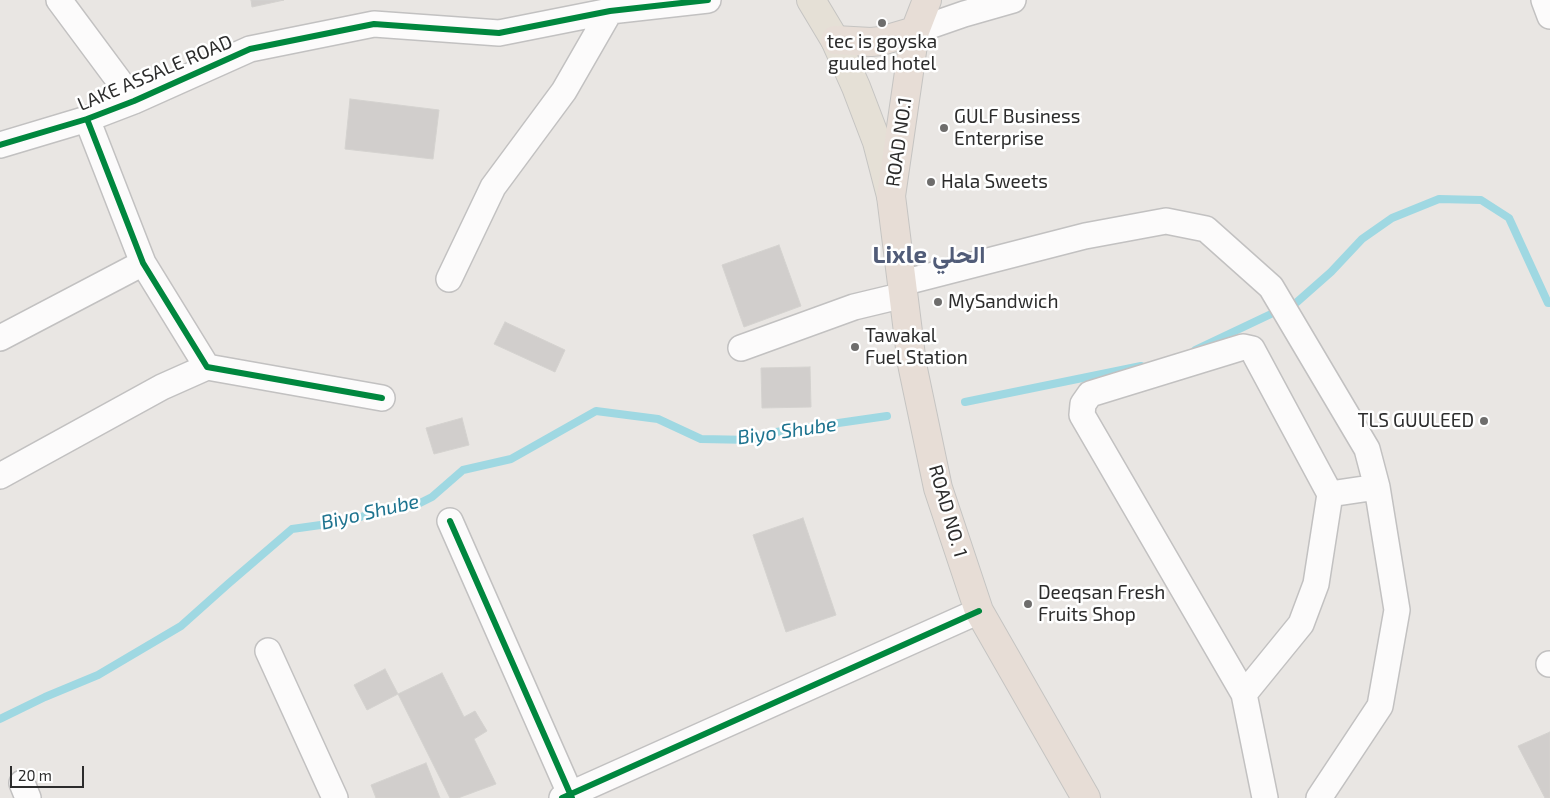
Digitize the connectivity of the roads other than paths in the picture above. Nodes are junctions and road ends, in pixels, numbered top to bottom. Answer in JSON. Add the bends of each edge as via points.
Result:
{"nodes":[{"id":1,"x":59,"y":0,"type":"edge"},
{"id":2,"x":708,"y":0,"type":"edge"},
{"id":3,"x":811,"y":0,"type":"edge"},
{"id":4,"x":926,"y":0,"type":"edge"},
{"id":5,"x":1013,"y":0,"type":"edge"},
{"id":6,"x":1544,"y":0,"type":"edge"},
{"id":7,"x":610,"y":11,"type":"junction"},
{"id":8,"x":1550,"y":16,"type":"edge"},
{"id":9,"x":915,"y":31,"type":"junction"},
{"id":10,"x":835,"y":40,"type":"junction"},
{"id":11,"x":134,"y":101,"type":"junction"},
{"id":12,"x":87,"y":120,"type":"junction"},
{"id":13,"x":0,"y":145,"type":"edge"},
{"id":14,"x":891,"y":196,"type":"junction"},
{"id":15,"x":143,"y":263,"type":"junction"},
{"id":16,"x":449,"y":279,"type":"dead end"},
{"id":17,"x":903,"y":289,"type":"junction"},
{"id":18,"x":0,"y":338,"type":"edge"},
{"id":19,"x":741,"y":348,"type":"dead end"},
{"id":20,"x":207,"y":367,"type":"junction"},
{"id":21,"x":382,"y":398,"type":"dead end"},
{"id":22,"x":0,"y":476,"type":"edge"},
{"id":23,"x":1377,"y":488,"type":"junction"},
{"id":24,"x":1330,"y":494,"type":"junction"},
{"id":25,"x":450,"y":521,"type":"dead end"},
{"id":26,"x":979,"y":611,"type":"junction"},
{"id":27,"x":268,"y":651,"type":"dead end"},
{"id":28,"x":1244,"y":694,"type":"junction"},
{"id":29,"x":568,"y":797,"type":"edge"},
{"id":30,"x":335,"y":798,"type":"edge"},
{"id":31,"x":1086,"y":798,"type":"edge"},
{"id":32,"x":1265,"y":798,"type":"edge"},
{"id":33,"x":1319,"y":798,"type":"edge"}],
"edges":[{"from":1,"to":11,"type":"street"},
{"from":2,"to":7,"type":"street","name":"LAKE ASSALE ROAD"},
{"from":3,"to":10,"type":"main road"},
{"from":4,"to":9,"type":"highway","name":"ROAD NO.1"},
{"from":5,"to":9,"type":"street"},
{"from":6,"to":8,"type":"street"},
{"from":7,"to":11,"type":"street","name":"LAKE ASSALE ROAD","via":[[500,33],[374,24],[250,49]]},
{"from":7,"to":16,"type":"street","via":[[564,92],[493,187]]},
{"from":9,"to":10,"type":"highway","via":[[882,41]]},
{"from":9,"to":14,"type":"highway","name":"ROAD NO.1"},
{"from":10,"to":14,"type":"main road","via":[[877,142]]},
{"from":11,"to":12,"type":"street","name":"LAKE ASSALE ROAD"},
{"from":12,"to":13,"type":"street","name":"LAKE ASSALE ROAD"},
{"from":12,"to":15,"type":"street"},
{"from":14,"to":17,"type":"highway","name":"ROAD NO. 1"},
{"from":15,"to":18,"type":"street"},
{"from":15,"to":20,"type":"street"},
{"from":17,"to":19,"type":"street"},
{"from":17,"to":23,"type":"street","via":[[1085,236],[1166,221],[1206,229],[1271,287],[1367,449]]},
{"from":17,"to":26,"type":"highway","name":"ROAD NO. 1","via":[[912,364],[938,488]]},
{"from":20,"to":21,"type":"street"},
{"from":20,"to":22,"type":"street","via":[[162,386]]},
{"from":23,"to":24,"type":"street"},
{"from":23,"to":33,"type":"street","via":[[1398,610],[1380,706]]},
{"from":24,"to":28,"type":"street","via":[[1316,584],[1301,624]]},
{"from":24,"to":28,"type":"street","via":[[1252,349],[1243,347],[1090,394],[1083,404],[1082,415]]},
{"from":25,"to":29,"type":"street"},
{"from":26,"to":29,"type":"street"},
{"from":26,"to":31,"type":"highway","name":"ROAD NO. 1"},
{"from":27,"to":30,"type":"street"},
{"from":28,"to":32,"type":"street"}]}
